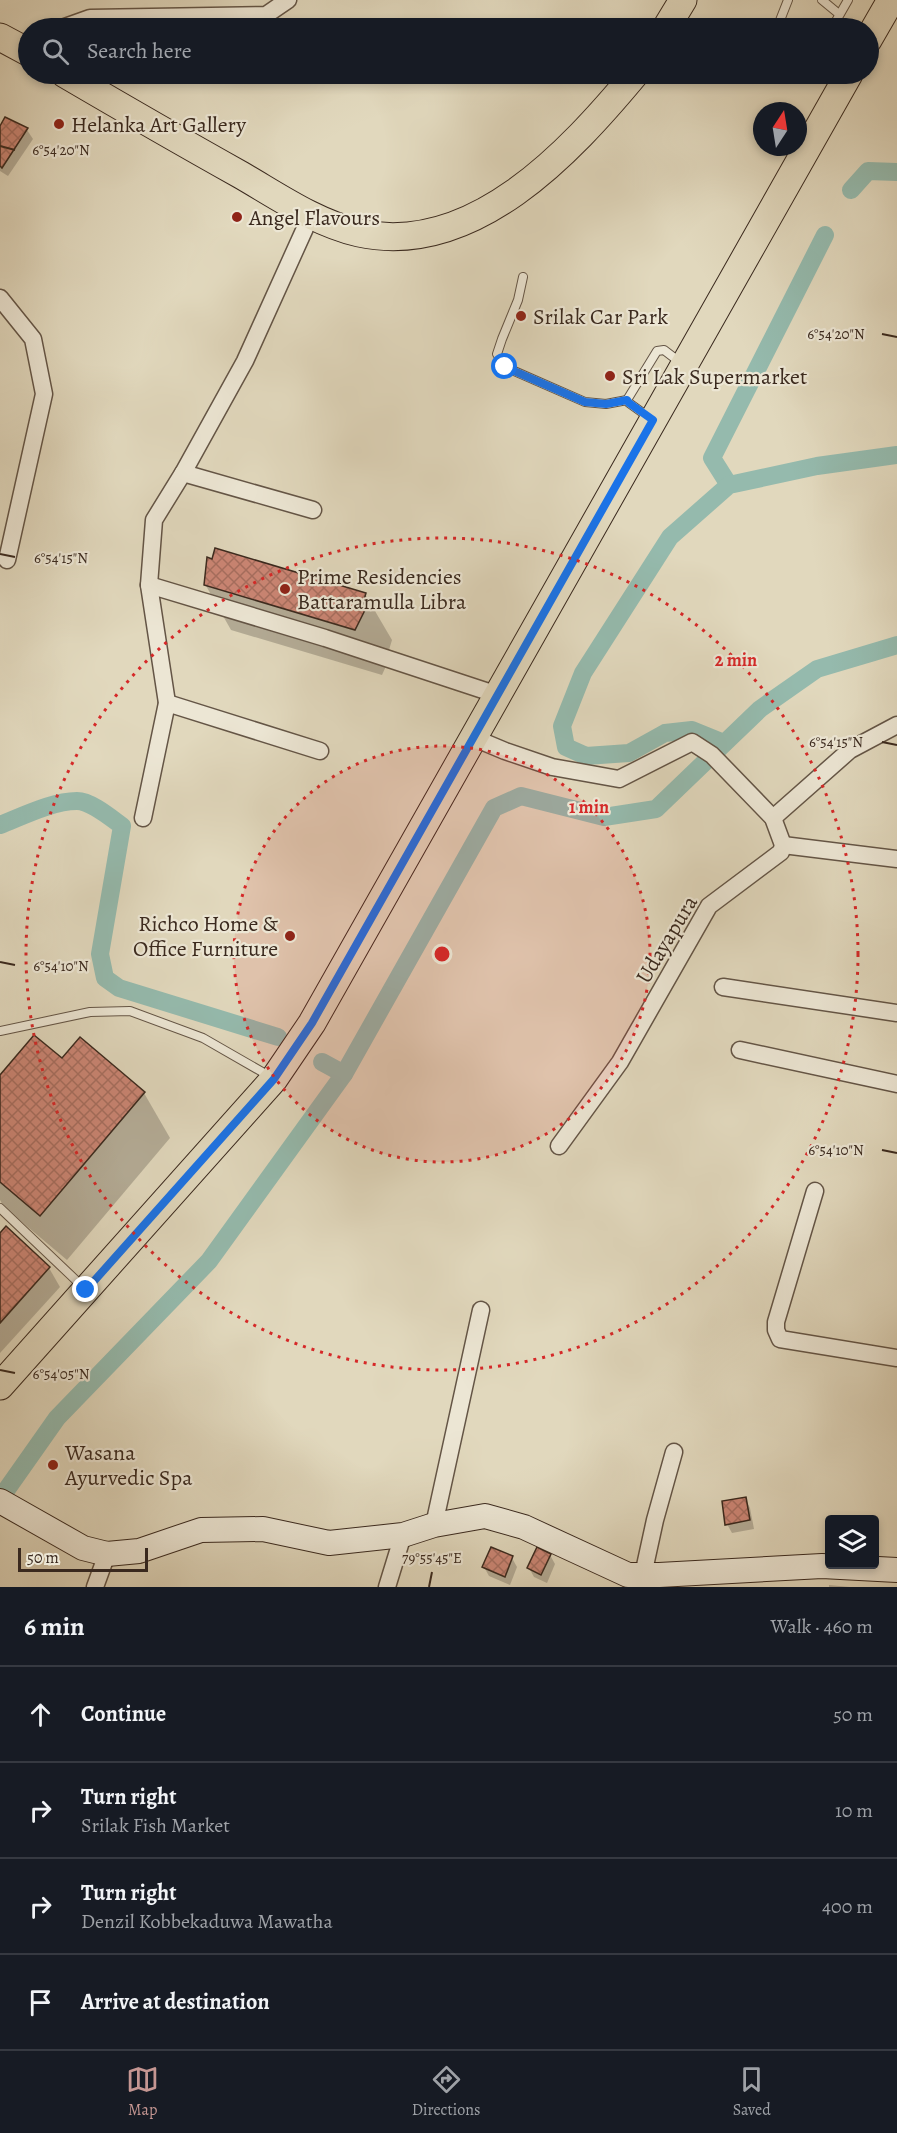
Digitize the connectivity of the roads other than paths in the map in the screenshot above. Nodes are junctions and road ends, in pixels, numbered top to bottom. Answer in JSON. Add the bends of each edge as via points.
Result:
{"nodes":[{"id":1,"x":288,"y":0,"type":"edge"},
{"id":2,"x":684,"y":0,"type":"edge"},
{"id":3,"x":788,"y":0,"type":"edge"},
{"id":4,"x":822,"y":0,"type":"edge"},
{"id":5,"x":848,"y":0,"type":"edge"},
{"id":6,"x":891,"y":0,"type":"edge"},
{"id":7,"x":839,"y":14,"type":"junction"},
{"id":8,"x":90,"y":18,"type":"edge"},
{"id":9,"x":672,"y":18,"type":"edge"},
{"id":10,"x":781,"y":18,"type":"edge"},
{"id":11,"x":837,"y":18,"type":"edge"},
{"id":12,"x":879,"y":21,"type":"edge"},
{"id":13,"x":0,"y":38,"type":"edge"},
{"id":14,"x":18,"y":47,"type":"edge"},
{"id":15,"x":82,"y":84,"type":"edge"},
{"id":16,"x":626,"y":84,"type":"edge"},
{"id":17,"x":840,"y":84,"type":"edge"},
{"id":18,"x":311,"y":215,"type":"junction"},
{"id":19,"x":523,"y":277,"type":"dead end"},
{"id":20,"x":0,"y":298,"type":"edge"},
{"id":21,"x":684,"y":365,"type":"junction"},
{"id":22,"x":627,"y":400,"type":"junction"},
{"id":23,"x":653,"y":420,"type":"junction"},
{"id":24,"x":183,"y":473,"type":"junction"},
{"id":25,"x":313,"y":510,"type":"dead end"},
{"id":26,"x":7,"y":560,"type":"dead end"},
{"id":27,"x":149,"y":585,"type":"junction"},
{"id":28,"x":498,"y":695,"type":"junction"},
{"id":29,"x":167,"y":703,"type":"junction"},
{"id":30,"x":897,"y":725,"type":"edge"},
{"id":31,"x":474,"y":738,"type":"junction"},
{"id":32,"x":320,"y":751,"type":"dead end"},
{"id":33,"x":143,"y":818,"type":"dead end"},
{"id":34,"x":773,"y":818,"type":"junction"},
{"id":35,"x":783,"y":845,"type":"junction"},
{"id":36,"x":897,"y":859,"type":"edge"},
{"id":37,"x":723,"y":987,"type":"dead end"},
{"id":38,"x":897,"y":1012,"type":"edge"},
{"id":39,"x":0,"y":1031,"type":"edge"},
{"id":40,"x":740,"y":1050,"type":"dead end"},
{"id":41,"x":274,"y":1079,"type":"junction"},
{"id":42,"x":897,"y":1084,"type":"edge"},
{"id":43,"x":559,"y":1146,"type":"dead end"},
{"id":44,"x":815,"y":1191,"type":"dead end"},
{"id":45,"x":0,"y":1208,"type":"edge"},
{"id":46,"x":86,"y":1290,"type":"junction"},
{"id":47,"x":482,"y":1310,"type":"dead end"},
{"id":48,"x":897,"y":1358,"type":"edge"},
{"id":49,"x":0,"y":1386,"type":"edge"},
{"id":50,"x":674,"y":1452,"type":"dead end"},
{"id":51,"x":0,"y":1501,"type":"edge"},
{"id":52,"x":434,"y":1526,"type":"junction"},
{"id":53,"x":403,"y":1535,"type":"junction"},
{"id":54,"x":107,"y":1554,"type":"junction"},
{"id":55,"x":897,"y":1570,"type":"edge"},
{"id":56,"x":643,"y":1580,"type":"edge"},
{"id":57,"x":95,"y":1587,"type":"edge"},
{"id":58,"x":387,"y":1587,"type":"edge"}],
"edges":[{"from":1,"to":8,"type":"street","via":[[266,15]]},
{"from":2,"to":9,"type":"main road"},
{"from":3,"to":10,"type":"lane"},
{"from":4,"to":7,"type":"lane"},
{"from":5,"to":7,"type":"lane"},
{"from":6,"to":12,"type":"main road"},
{"from":7,"to":11,"type":"lane"},
{"from":13,"to":14,"type":"main road"},
{"from":15,"to":18,"type":"main road"},
{"from":16,"to":18,"type":"main road","via":[[554,161],[504,200],[458,224],[411,236],[376,235],[359,233]]},
{"from":17,"to":21,"type":"main road"},
{"from":18,"to":24,"type":"street","via":[[245,361]]},
{"from":19,"to":22,"type":"lane","via":[[497,354],[505,367],[585,402]]},
{"from":20,"to":26,"type":"street","via":[[33,339],[44,394]]},
{"from":21,"to":22,"type":"lane","via":[[664,350],[657,351]]},
{"from":21,"to":23,"type":"main road"},
{"from":22,"to":23,"type":"lane"},
{"from":23,"to":28,"type":"main road"},
{"from":24,"to":25,"type":"street"},
{"from":24,"to":27,"type":"street","via":[[154,520]]},
{"from":27,"to":28,"type":"street"},
{"from":27,"to":29,"type":"street"},
{"from":28,"to":31,"type":"main road"},
{"from":29,"to":32,"type":"street"},
{"from":29,"to":33,"type":"street"},
{"from":30,"to":34,"type":"street","via":[[850,750]]},
{"from":31,"to":34,"type":"street","via":[[552,766],[619,779],[692,742],[712,755]]},
{"from":31,"to":41,"type":"main road","via":[[312,1023]]},
{"from":34,"to":35,"type":"street"},
{"from":35,"to":36,"type":"street"},
{"from":35,"to":43,"type":"street","name":"Udayapura","via":[[781,852],[709,906],[620,1062]]},
{"from":37,"to":38,"type":"street"},
{"from":39,"to":41,"type":"lane","via":[[90,1012],[130,1011],[202,1038]]},
{"from":40,"to":42,"type":"street"},
{"from":41,"to":46,"type":"main road"},
{"from":44,"to":48,"type":"street","via":[[776,1322],[777,1335],[780,1339]]},
{"from":45,"to":46,"type":"lane"},
{"from":46,"to":49,"type":"main road"},
{"from":47,"to":52,"type":"street"},
{"from":50,"to":56,"type":"street"},
{"from":51,"to":54,"type":"street","via":[[83,1548]]},
{"from":52,"to":53,"type":"street"},
{"from":52,"to":56,"type":"street","via":[[485,1516],[524,1527]]},
{"from":53,"to":54,"type":"street","via":[[329,1543],[263,1529],[201,1530],[139,1551]]},
{"from":53,"to":58,"type":"street"},
{"from":54,"to":57,"type":"street"},
{"from":55,"to":56,"type":"street","via":[[822,1566]]}]}
